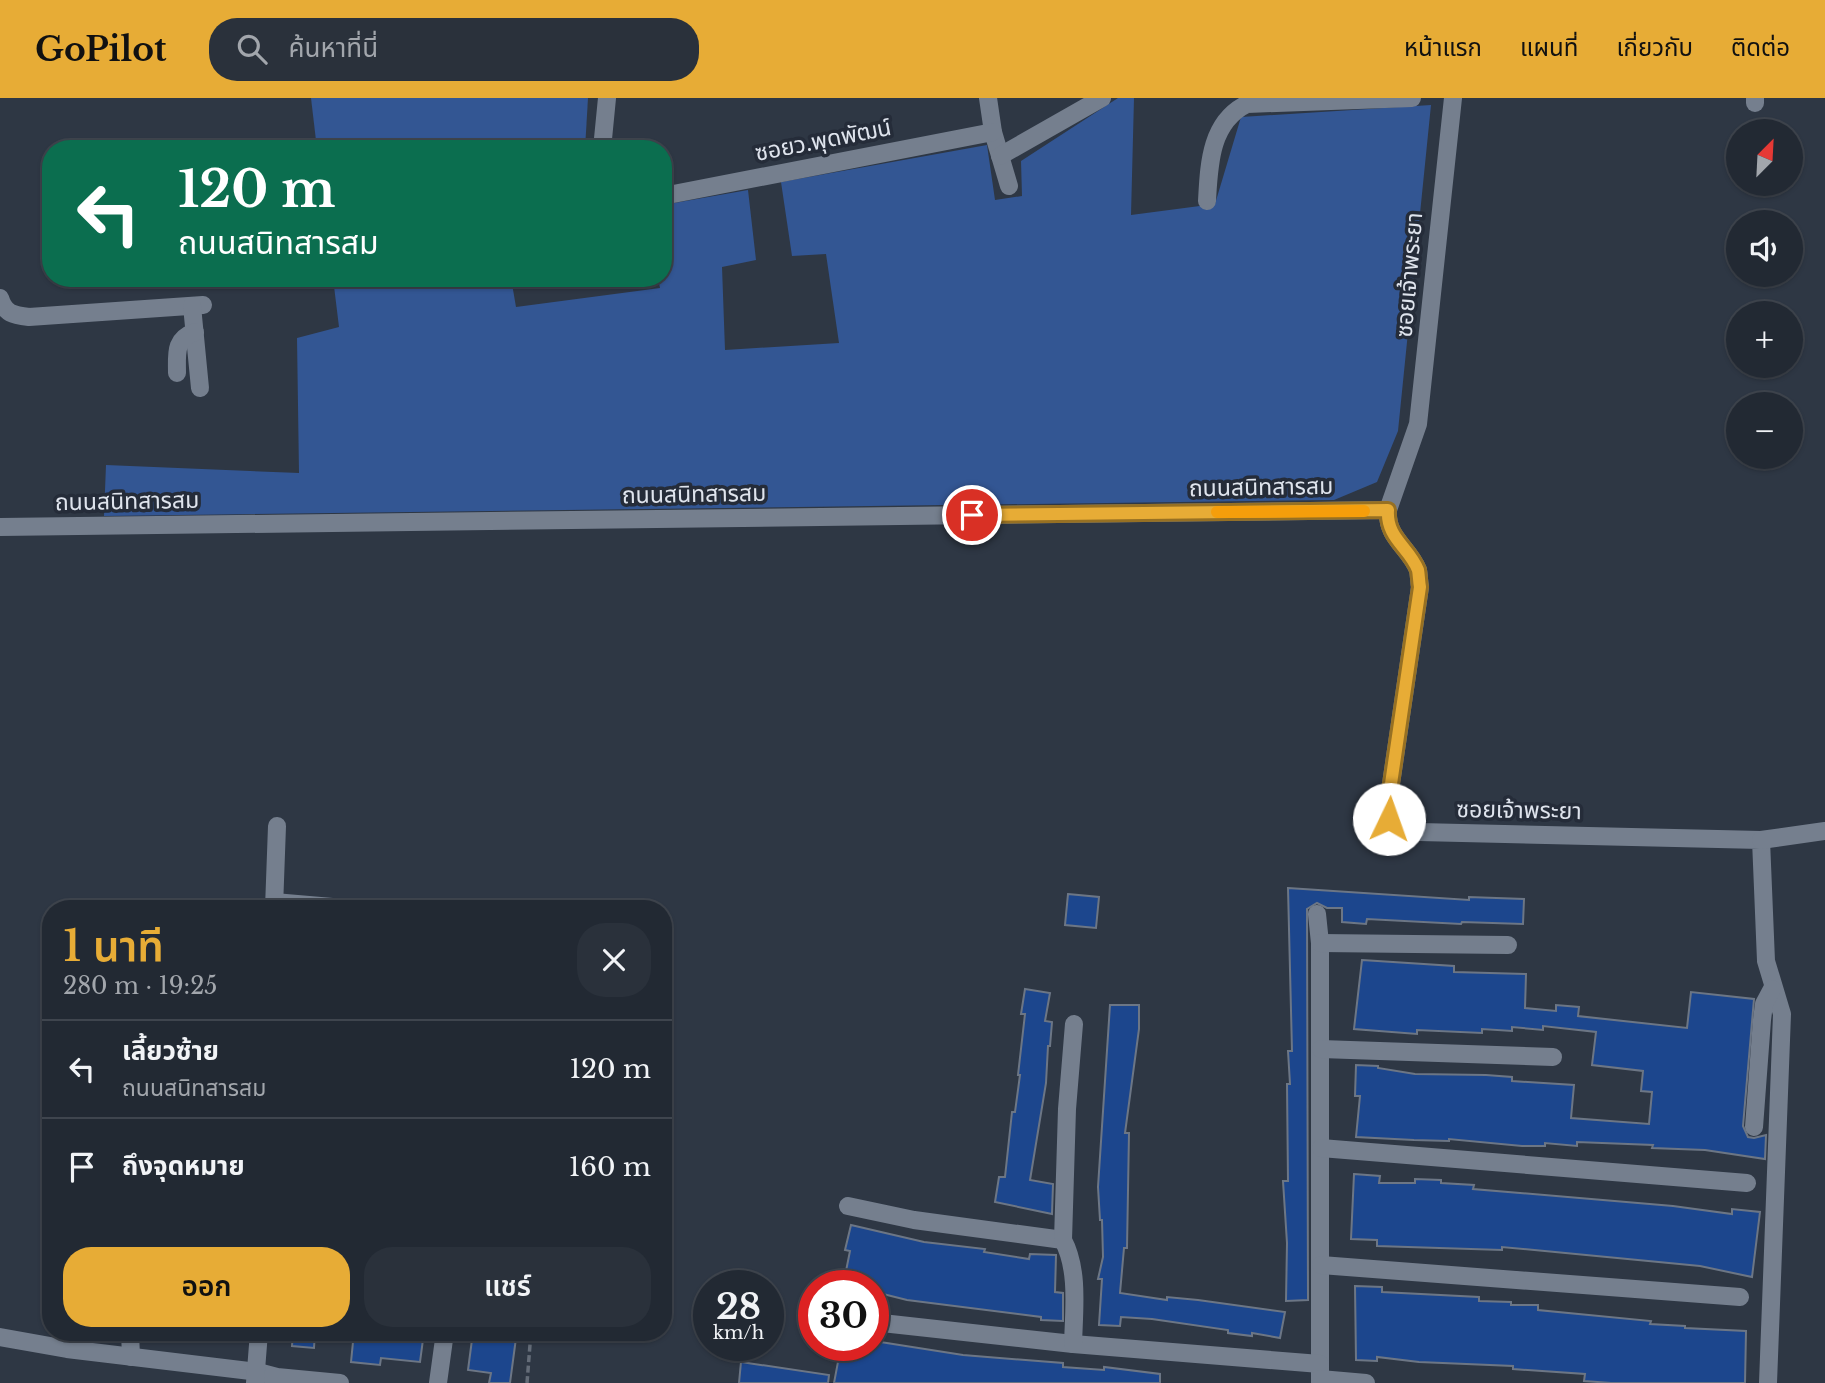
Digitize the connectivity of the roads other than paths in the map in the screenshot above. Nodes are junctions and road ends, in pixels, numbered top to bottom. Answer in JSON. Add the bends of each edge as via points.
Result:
{"nodes":[{"id":1,"x":607,"y":98,"type":"edge"},
{"id":2,"x":989,"y":98,"type":"edge"},
{"id":3,"x":1102,"y":98,"type":"edge"},
{"id":4,"x":1412,"y":98,"type":"edge"},
{"id":5,"x":1453,"y":98,"type":"edge"},
{"id":6,"x":993,"y":132,"type":"junction"},
{"id":7,"x":603,"y":140,"type":"edge"},
{"id":8,"x":1000,"y":156,"type":"junction"},
{"id":9,"x":1009,"y":186,"type":"dead end"},
{"id":10,"x":672,"y":194,"type":"edge"},
{"id":11,"x":1207,"y":201,"type":"dead end"},
{"id":12,"x":0,"y":298,"type":"edge"},
{"id":13,"x":195,"y":332,"type":"junction"},
{"id":14,"x":177,"y":373,"type":"dead end"},
{"id":15,"x":200,"y":388,"type":"dead end"},
{"id":16,"x":1388,"y":510,"type":"junction"},
{"id":17,"x":0,"y":527,"type":"edge"},
{"id":18,"x":277,"y":827,"type":"dead end"},
{"id":19,"x":1825,"y":831,"type":"edge"},
{"id":20,"x":1761,"y":840,"type":"junction"},
{"id":21,"x":274,"y":900,"type":"edge"},
{"id":22,"x":1317,"y":914,"type":"dead end"},
{"id":23,"x":1320,"y":943,"type":"junction"},
{"id":24,"x":1508,"y":946,"type":"dead end"},
{"id":25,"x":1772,"y":989,"type":"junction"},
{"id":26,"x":1074,"y":1024,"type":"dead end"},
{"id":27,"x":1321,"y":1049,"type":"junction"},
{"id":28,"x":1553,"y":1057,"type":"dead end"},
{"id":29,"x":1757,"y":1094,"type":"junction"},
{"id":30,"x":1779,"y":1096,"type":"junction"},
{"id":31,"x":1754,"y":1126,"type":"dead end"},
{"id":32,"x":1321,"y":1148,"type":"junction"},
{"id":33,"x":1747,"y":1183,"type":"dead end"},
{"id":34,"x":848,"y":1206,"type":"dead end"},
{"id":35,"x":1063,"y":1240,"type":"junction"},
{"id":36,"x":1321,"y":1265,"type":"junction"},
{"id":37,"x":1740,"y":1297,"type":"dead end"},
{"id":38,"x":889,"y":1324,"type":"edge"},
{"id":39,"x":0,"y":1337,"type":"edge"},
{"id":40,"x":130,"y":1341,"type":"edge"},
{"id":41,"x":259,"y":1341,"type":"edge"},
{"id":42,"x":444,"y":1341,"type":"edge"},
{"id":43,"x":1073,"y":1344,"type":"junction"},
{"id":44,"x":131,"y":1357,"type":"junction"},
{"id":45,"x":1320,"y":1375,"type":"edge"},
{"id":46,"x":257,"y":1377,"type":"edge"},
{"id":47,"x":340,"y":1383,"type":"edge"},
{"id":48,"x":438,"y":1383,"type":"edge"},
{"id":49,"x":1366,"y":1383,"type":"edge"},
{"id":50,"x":1768,"y":1383,"type":"edge"}],
"edges":[{"from":1,"to":7,"type":"street"},
{"from":2,"to":6,"type":"street"},
{"from":3,"to":8,"type":"street"},
{"from":4,"to":11,"type":"street","via":[[1247,104],[1236,109],[1214,141]]},
{"from":5,"to":16,"type":"street","name":"ซอยเจ้าพระยา","via":[[1418,424]]},
{"from":6,"to":8,"type":"street"},
{"from":6,"to":10,"type":"street","name":"ซอยว.พุดพัฒน์"},
{"from":8,"to":9,"type":"street"},
{"from":12,"to":13,"type":"street","via":[[5,311],[29,317],[198,306]]},
{"from":13,"to":14,"type":"street","via":[[179,341]]},
{"from":13,"to":15,"type":"street"},
{"from":16,"to":17,"type":"street","name":"ถนนสนิทสารสม"},
{"from":16,"to":20,"type":"street","name":"ซอยเจ้าพระยา","via":[[1392,535],[1418,570],[1420,587],[1387,811],[1395,825],[1419,832]]},
{"from":18,"to":21,"type":"street"},
{"from":19,"to":20,"type":"street","name":"ซอยเจ้าพระยา"},
{"from":20,"to":25,"type":"street","via":[[1766,961]]},
{"from":22,"to":23,"type":"street"},
{"from":23,"to":24,"type":"street"},
{"from":23,"to":27,"type":"street"},
{"from":25,"to":29,"type":"street","via":[[1764,1004]]},
{"from":25,"to":30,"type":"street","via":[[1782,1014]]},
{"from":26,"to":35,"type":"street"},
{"from":27,"to":28,"type":"street"},
{"from":27,"to":32,"type":"street"},
{"from":29,"to":30,"type":"street"},
{"from":29,"to":31,"type":"street"},
{"from":30,"to":50,"type":"street"},
{"from":32,"to":33,"type":"street"},
{"from":32,"to":36,"type":"street"},
{"from":34,"to":35,"type":"street","via":[[914,1220]]},
{"from":35,"to":43,"type":"street","via":[[1073,1278]]},
{"from":36,"to":37,"type":"street"},
{"from":36,"to":45,"type":"street"},
{"from":38,"to":43,"type":"street"},
{"from":39,"to":44,"type":"street"},
{"from":40,"to":44,"type":"street"},
{"from":41,"to":46,"type":"street"},
{"from":42,"to":48,"type":"street"},
{"from":43,"to":45,"type":"street"},
{"from":44,"to":46,"type":"street"},
{"from":45,"to":49,"type":"street"},
{"from":46,"to":47,"type":"street"}]}
